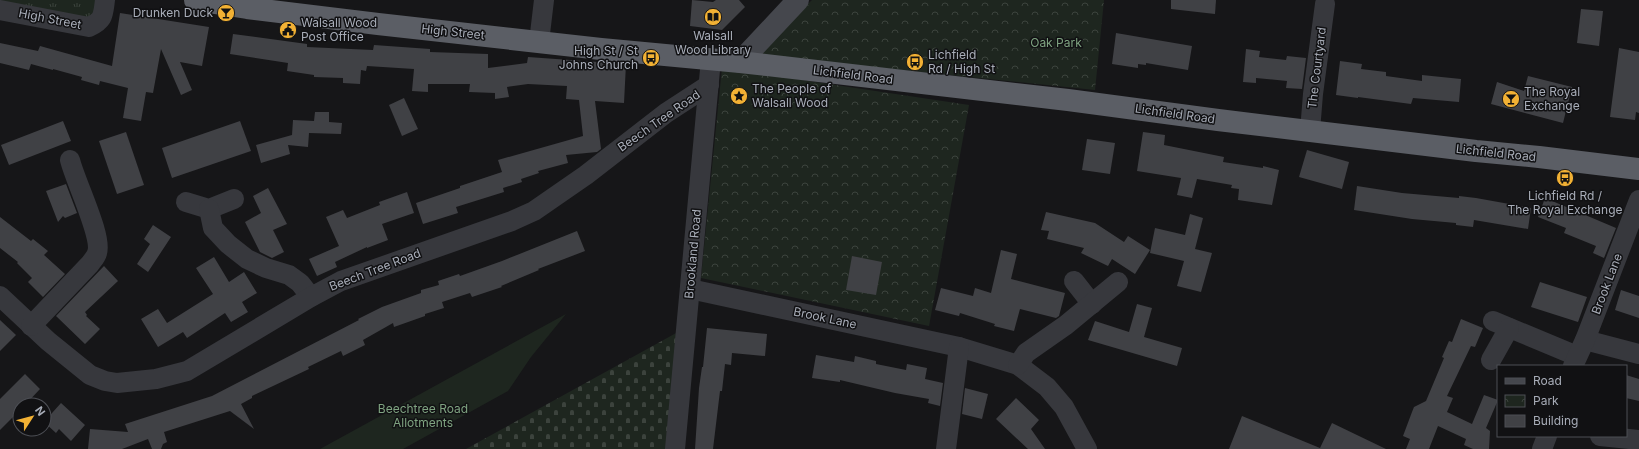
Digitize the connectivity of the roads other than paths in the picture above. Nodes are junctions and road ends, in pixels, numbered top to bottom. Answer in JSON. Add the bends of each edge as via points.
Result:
{"nodes":[{"id":1,"x":105,"y":0,"type":"edge"},
{"id":2,"x":195,"y":0,"type":"edge"},
{"id":3,"x":544,"y":0,"type":"edge"},
{"id":4,"x":798,"y":0,"type":"edge"},
{"id":5,"x":248,"y":4,"type":"edge"},
{"id":6,"x":1325,"y":4,"type":"dead end"},
{"id":7,"x":0,"y":10,"type":"edge"},
{"id":8,"x":539,"y":42,"type":"junction"},
{"id":9,"x":710,"y":59,"type":"junction"},
{"id":10,"x":740,"y":62,"type":"junction"},
{"id":11,"x":709,"y":86,"type":"junction"},
{"id":12,"x":1310,"y":131,"type":"junction"},
{"id":13,"x":1639,"y":169,"type":"edge"},
{"id":14,"x":67,"y":170,"type":"dead end"},
{"id":15,"x":234,"y":199,"type":"dead end"},
{"id":16,"x":1639,"y":200,"type":"edge"},
{"id":17,"x":186,"y":202,"type":"dead end"},
{"id":18,"x":209,"y":209,"type":"junction"},
{"id":19,"x":1074,"y":281,"type":"dead end"},
{"id":20,"x":1118,"y":282,"type":"dead end"},
{"id":21,"x":690,"y":289,"type":"junction"},
{"id":22,"x":0,"y":296,"type":"edge"},
{"id":23,"x":311,"y":297,"type":"junction"},
{"id":24,"x":1092,"y":304,"type":"junction"},
{"id":25,"x":31,"y":326,"type":"junction"},
{"id":26,"x":960,"y":347,"type":"junction"},
{"id":27,"x":1578,"y":354,"type":"edge"},
{"id":28,"x":1639,"y":354,"type":"edge"},
{"id":29,"x":1491,"y":360,"type":"dead end"},
{"id":30,"x":1018,"y":365,"type":"junction"},
{"id":31,"x":1548,"y":437,"type":"edge"},
{"id":32,"x":1610,"y":437,"type":"edge"},
{"id":33,"x":1639,"y":440,"type":"edge"},
{"id":34,"x":675,"y":449,"type":"edge"},
{"id":35,"x":946,"y":449,"type":"edge"},
{"id":36,"x":1087,"y":449,"type":"edge"},
{"id":37,"x":1542,"y":449,"type":"edge"}],
"edges":[{"from":1,"to":7,"type":"street","name":"High Street","via":[[99,22],[89,27]]},
{"from":2,"to":5,"type":"highway","name":"High Street"},
{"from":3,"to":8,"type":"street"},
{"from":4,"to":10,"type":"main road"},
{"from":5,"to":8,"type":"highway","name":"High Street"},
{"from":6,"to":12,"type":"street","name":"The Courtyard"},
{"from":8,"to":9,"type":"highway","name":"High Street"},
{"from":9,"to":10,"type":"highway","name":"Lichfield Road"},
{"from":9,"to":11,"type":"street","name":"Brookland Road"},
{"from":10,"to":12,"type":"highway","name":"Lichfield Road"},
{"from":11,"to":21,"type":"street","name":"Brookland Road"},
{"from":11,"to":23,"type":"street","name":"Beech Tree Road","via":[[666,113],[586,175],[534,211],[341,281]]},
{"from":12,"to":13,"type":"highway","name":"Lichfield Road"},
{"from":14,"to":25,"type":"street","via":[[92,222],[97,253],[90,264]]},
{"from":15,"to":18,"type":"street"},
{"from":16,"to":27,"type":"street","name":"Brook Lane"},
{"from":17,"to":18,"type":"street"},
{"from":18,"to":23,"type":"street","via":[[213,228],[228,244],[247,259],[289,275],[300,283]]},
{"from":19,"to":24,"type":"street"},
{"from":20,"to":24,"type":"street"},
{"from":21,"to":26,"type":"street","name":"Brook Lane"},
{"from":21,"to":34,"type":"street","name":"Brookland Road"},
{"from":22,"to":25,"type":"street","name":"Beech Tree Road"},
{"from":23,"to":25,"type":"street","name":"Beech Tree Road","via":[[187,371],[156,379],[105,381],[90,375]]},
{"from":24,"to":30,"type":"street","via":[[1026,353]]},
{"from":26,"to":30,"type":"street","name":"Brook Lane"},
{"from":26,"to":35,"type":"street"},
{"from":27,"to":28,"type":"street"},
{"from":27,"to":29,"type":"street","via":[[1501,324]]},
{"from":30,"to":36,"type":"street","name":"Brook Lane","via":[[1047,388],[1064,407]]},
{"from":31,"to":37,"type":"street"},
{"from":32,"to":33,"type":"street"}]}
